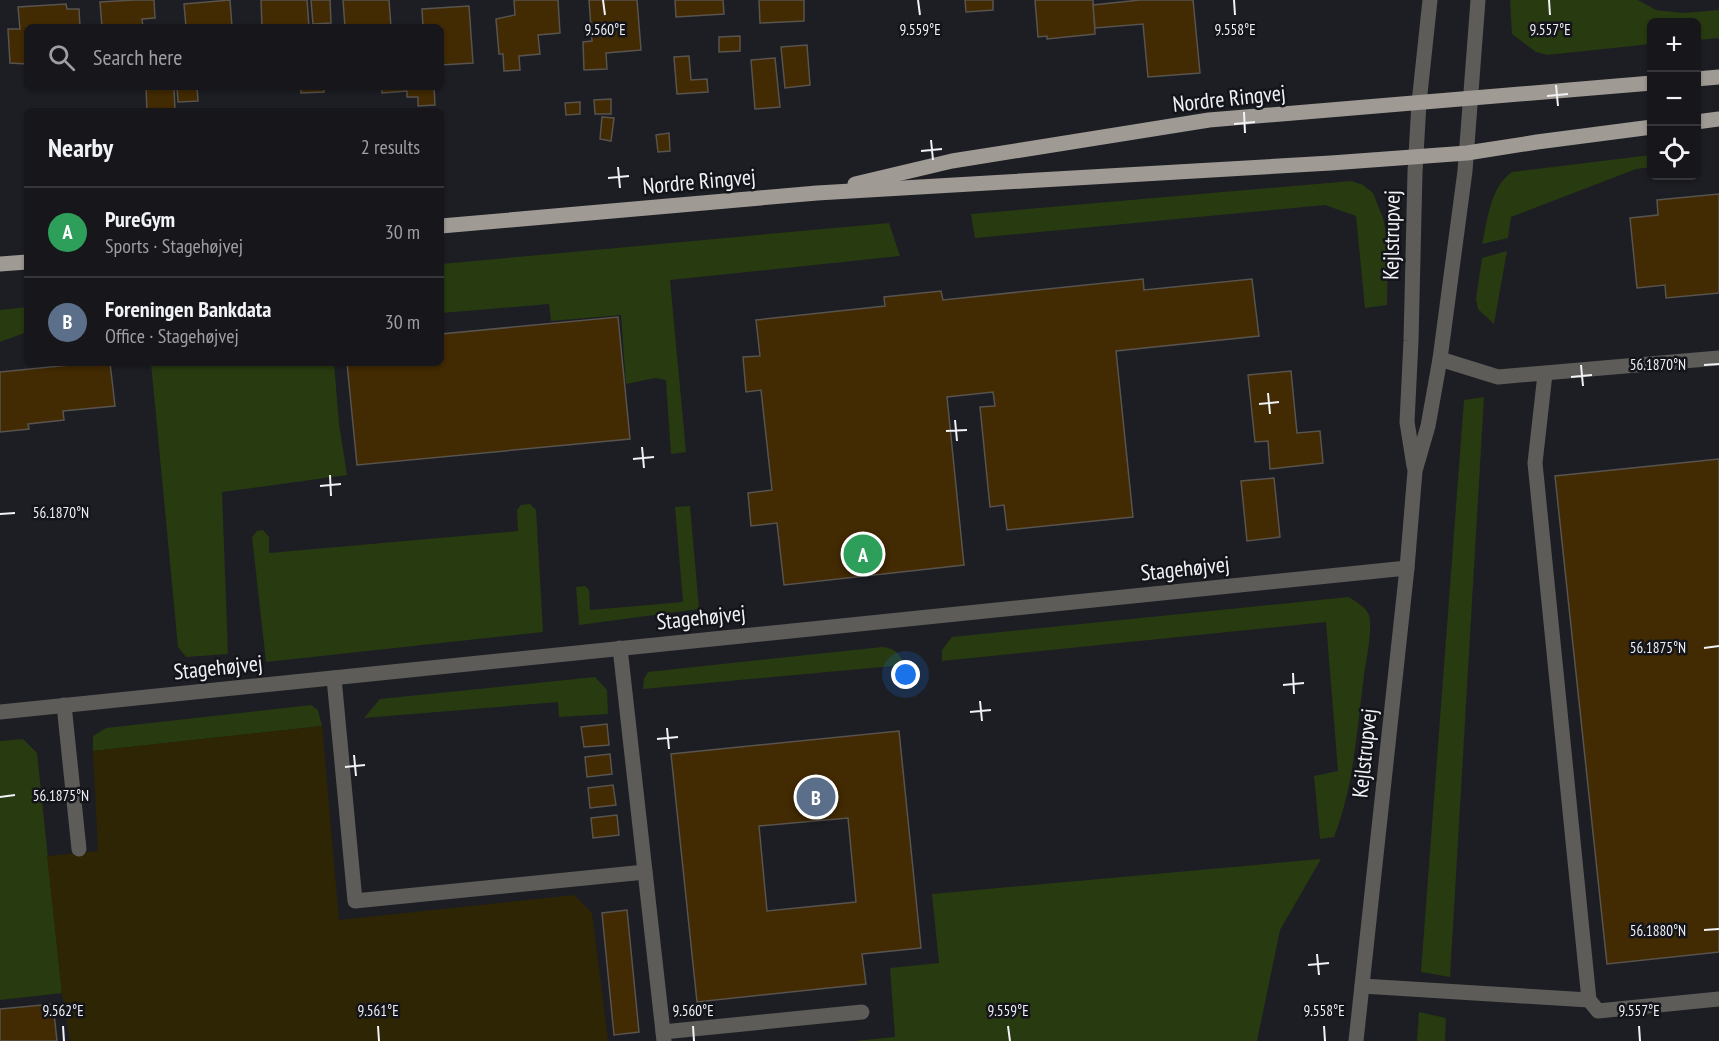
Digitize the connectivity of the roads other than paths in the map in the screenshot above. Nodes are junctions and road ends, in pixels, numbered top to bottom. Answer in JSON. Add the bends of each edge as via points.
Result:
{"nodes":[{"id":1,"x":1430,"y":0,"type":"edge"},
{"id":2,"x":1478,"y":0,"type":"edge"},
{"id":3,"x":1719,"y":77,"type":"edge"},
{"id":4,"x":1701,"y":79,"type":"edge"},
{"id":5,"x":1647,"y":83,"type":"edge"},
{"id":6,"x":1470,"y":99,"type":"junction"},
{"id":7,"x":1419,"y":103,"type":"junction"},
{"id":8,"x":1719,"y":119,"type":"edge"},
{"id":9,"x":1701,"y":121,"type":"edge"},
{"id":10,"x":1647,"y":129,"type":"edge"},
{"id":11,"x":1467,"y":153,"type":"junction"},
{"id":12,"x":1416,"y":157,"type":"junction"},
{"id":13,"x":817,"y":193,"type":"junction"},
{"id":14,"x":444,"y":226,"type":"edge"},
{"id":15,"x":24,"y":262,"type":"edge"},
{"id":16,"x":0,"y":264,"type":"edge"},
{"id":17,"x":1719,"y":358,"type":"edge"},
{"id":18,"x":1440,"y":359,"type":"junction"},
{"id":19,"x":1545,"y":374,"type":"junction"},
{"id":20,"x":1415,"y":471,"type":"junction"},
{"id":21,"x":1407,"y":568,"type":"junction"},
{"id":22,"x":620,"y":648,"type":"junction"},
{"id":23,"x":334,"y":678,"type":"junction"},
{"id":24,"x":64,"y":705,"type":"junction"},
{"id":25,"x":0,"y":712,"type":"edge"},
{"id":26,"x":79,"y":849,"type":"dead end"},
{"id":27,"x":645,"y":872,"type":"junction"},
{"id":28,"x":1362,"y":986,"type":"junction"},
{"id":29,"x":1719,"y":999,"type":"edge"},
{"id":30,"x":1590,"y":1000,"type":"junction"},
{"id":31,"x":862,"y":1012,"type":"dead end"},
{"id":32,"x":664,"y":1036,"type":"edge"},
{"id":33,"x":1356,"y":1041,"type":"edge"}],
"edges":[{"from":1,"to":7,"type":"street","name":"Kejlstrupvej"},
{"from":2,"to":6,"type":"street","name":"Kejlstrupvej"},
{"from":3,"to":4,"type":"main road"},
{"from":5,"to":6,"type":"main road","name":"Nordre Ringvej"},
{"from":6,"to":7,"type":"main road","name":"Nordre Ringvej"},
{"from":6,"to":11,"type":"street","name":"Kejlstrupvej"},
{"from":7,"to":12,"type":"street","name":"Kejlstrupvej"},
{"from":7,"to":13,"type":"main road","name":"Nordre Ringvej","via":[[1209,120],[952,161]]},
{"from":8,"to":9,"type":"main road"},
{"from":10,"to":11,"type":"main road","name":"Nordre Ringvej"},
{"from":11,"to":12,"type":"main road","name":"Nordre Ringvej"},
{"from":11,"to":18,"type":"street","name":"Kejlstrupvej"},
{"from":12,"to":13,"type":"main road","name":"Nordre Ringvej"},
{"from":12,"to":20,"type":"street","name":"Kejlstrupvej","via":[[1407,422]]},
{"from":13,"to":14,"type":"main road","name":"Nordre Ringvej"},
{"from":15,"to":16,"type":"main road"},
{"from":17,"to":19,"type":"street"},
{"from":18,"to":19,"type":"street","via":[[1498,377]]},
{"from":18,"to":20,"type":"street","name":"Kejlstrupvej"},
{"from":19,"to":30,"type":"street","via":[[1535,463]]},
{"from":20,"to":21,"type":"street","name":"Kejlstrupvej"},
{"from":21,"to":22,"type":"street","name":"Stagehøjvej"},
{"from":21,"to":28,"type":"street","name":"Kejlstrupvej"},
{"from":22,"to":23,"type":"street","name":"Stagehøjvej"},
{"from":22,"to":27,"type":"street"},
{"from":23,"to":24,"type":"street","name":"Stagehøjvej"},
{"from":23,"to":27,"type":"street","via":[[355,901]]},
{"from":24,"to":25,"type":"street","name":"Stagehøjvej"},
{"from":24,"to":26,"type":"street"},
{"from":27,"to":32,"type":"street"},
{"from":28,"to":30,"type":"street"},
{"from":28,"to":33,"type":"street","name":"Kejlstrupvej"},
{"from":29,"to":30,"type":"street","via":[[1598,1011]]},
{"from":31,"to":32,"type":"street"}]}
